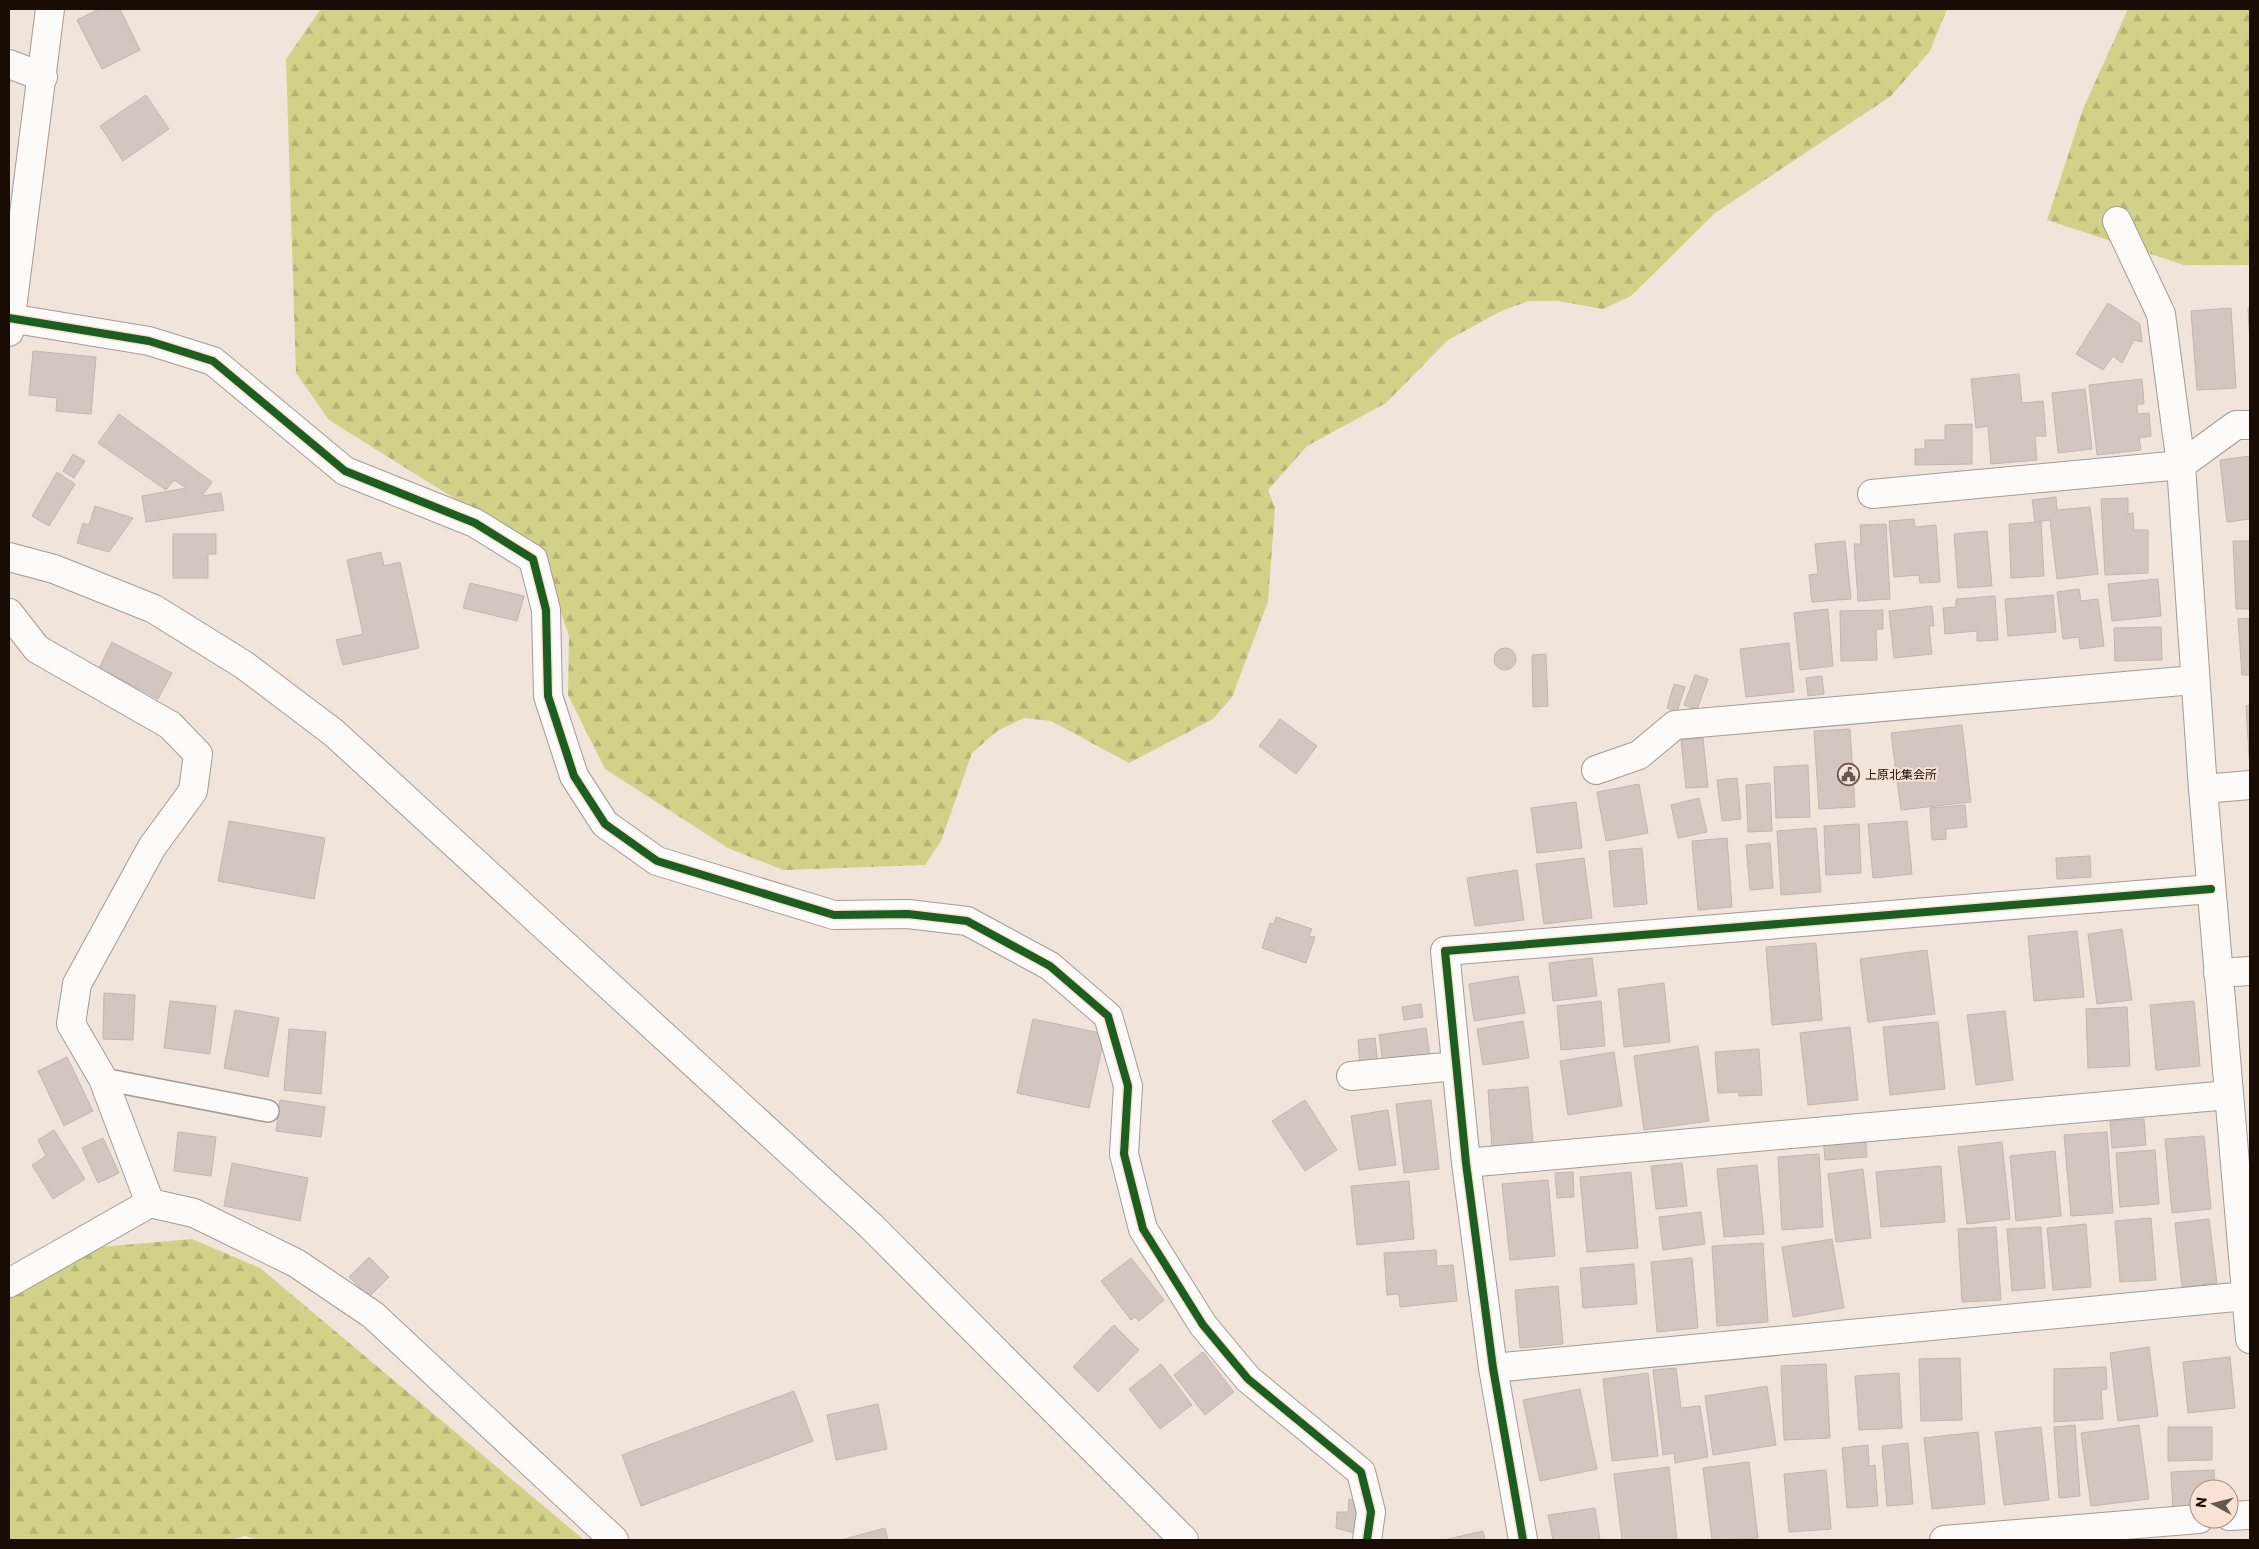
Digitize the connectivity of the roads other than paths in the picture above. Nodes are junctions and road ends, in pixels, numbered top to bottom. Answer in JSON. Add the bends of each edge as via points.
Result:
{"nodes":[{"id":1,"x":50,"y":9,"type":"edge"},
{"id":2,"x":9,"y":64,"type":"edge"},
{"id":3,"x":43,"y":77,"type":"junction"},
{"id":4,"x":2117,"y":221,"type":"dead end"},
{"id":5,"x":10,"y":323,"type":"edge"},
{"id":6,"x":2250,"y":425,"type":"edge"},
{"id":7,"x":2181,"y":465,"type":"junction"},
{"id":8,"x":1872,"y":494,"type":"dead end"},
{"id":9,"x":9,"y":557,"type":"edge"},
{"id":10,"x":9,"y":613,"type":"edge"},
{"id":11,"x":2194,"y":680,"type":"junction"},
{"id":12,"x":1596,"y":770,"type":"dead end"},
{"id":13,"x":2250,"y":785,"type":"edge"},
{"id":14,"x":2203,"y":789,"type":"junction"},
{"id":15,"x":2211,"y":889,"type":"junction"},
{"id":16,"x":2250,"y":972,"type":"edge"},
{"id":17,"x":2218,"y":973,"type":"junction"},
{"id":18,"x":1456,"y":1066,"type":"junction"},
{"id":19,"x":1351,"y":1076,"type":"dead end"},
{"id":20,"x":103,"y":1079,"type":"junction"},
{"id":21,"x":2229,"y":1095,"type":"junction"},
{"id":22,"x":268,"y":1111,"type":"dead end"},
{"id":23,"x":1466,"y":1163,"type":"junction"},
{"id":24,"x":150,"y":1204,"type":"junction"},
{"id":25,"x":9,"y":1283,"type":"edge"},
{"id":26,"x":2246,"y":1296,"type":"junction"},
{"id":27,"x":2250,"y":1339,"type":"edge"},
{"id":28,"x":1493,"y":1368,"type":"junction"},
{"id":29,"x":2189,"y":1520,"type":"edge"},
{"id":30,"x":614,"y":1540,"type":"edge"},
{"id":31,"x":1184,"y":1540,"type":"edge"},
{"id":32,"x":1367,"y":1540,"type":"edge"},
{"id":33,"x":1523,"y":1540,"type":"edge"},
{"id":34,"x":1944,"y":1540,"type":"edge"}],
"edges":[{"from":1,"to":3,"type":"street"},
{"from":2,"to":3,"type":"street"},
{"from":3,"to":5,"type":"street"},
{"from":4,"to":7,"type":"street","via":[[2161,314]]},
{"from":5,"to":32,"type":"street","via":[[149,341],[213,361],[345,471],[475,524],[533,558],[546,610],[548,696],[574,776],[605,824],[657,861],[834,915],[908,914],[967,921],[1050,966],[1108,1016],[1128,1086],[1124,1154],[1143,1229],[1203,1325],[1248,1378],[1361,1472],[1371,1512]]},
{"from":6,"to":7,"type":"street","via":[[2236,425]]},
{"from":7,"to":8,"type":"street"},
{"from":7,"to":11,"type":"street"},
{"from":9,"to":31,"type":"street","via":[[54,570],[154,609],[244,665],[334,733],[871,1226]]},
{"from":10,"to":20,"type":"street","via":[[37,649],[170,725],[198,754],[193,791],[152,847],[77,984],[71,1024]]},
{"from":11,"to":12,"type":"street","via":[[1675,725],[1639,755]]},
{"from":11,"to":14,"type":"street"},
{"from":13,"to":14,"type":"street"},
{"from":14,"to":15,"type":"street"},
{"from":15,"to":17,"type":"street"},
{"from":15,"to":18,"type":"street","via":[[1445,951]]},
{"from":16,"to":17,"type":"street"},
{"from":17,"to":21,"type":"street"},
{"from":18,"to":19,"type":"street"},
{"from":18,"to":23,"type":"street"},
{"from":20,"to":22,"type":"lane"},
{"from":20,"to":24,"type":"street"},
{"from":21,"to":23,"type":"street"},
{"from":21,"to":26,"type":"street"},
{"from":23,"to":28,"type":"street"},
{"from":24,"to":25,"type":"street"},
{"from":24,"to":30,"type":"street","via":[[194,1214],[296,1263],[373,1315]]},
{"from":26,"to":27,"type":"street"},
{"from":26,"to":28,"type":"street"},
{"from":28,"to":33,"type":"street"},
{"from":29,"to":34,"type":"street"}]}
